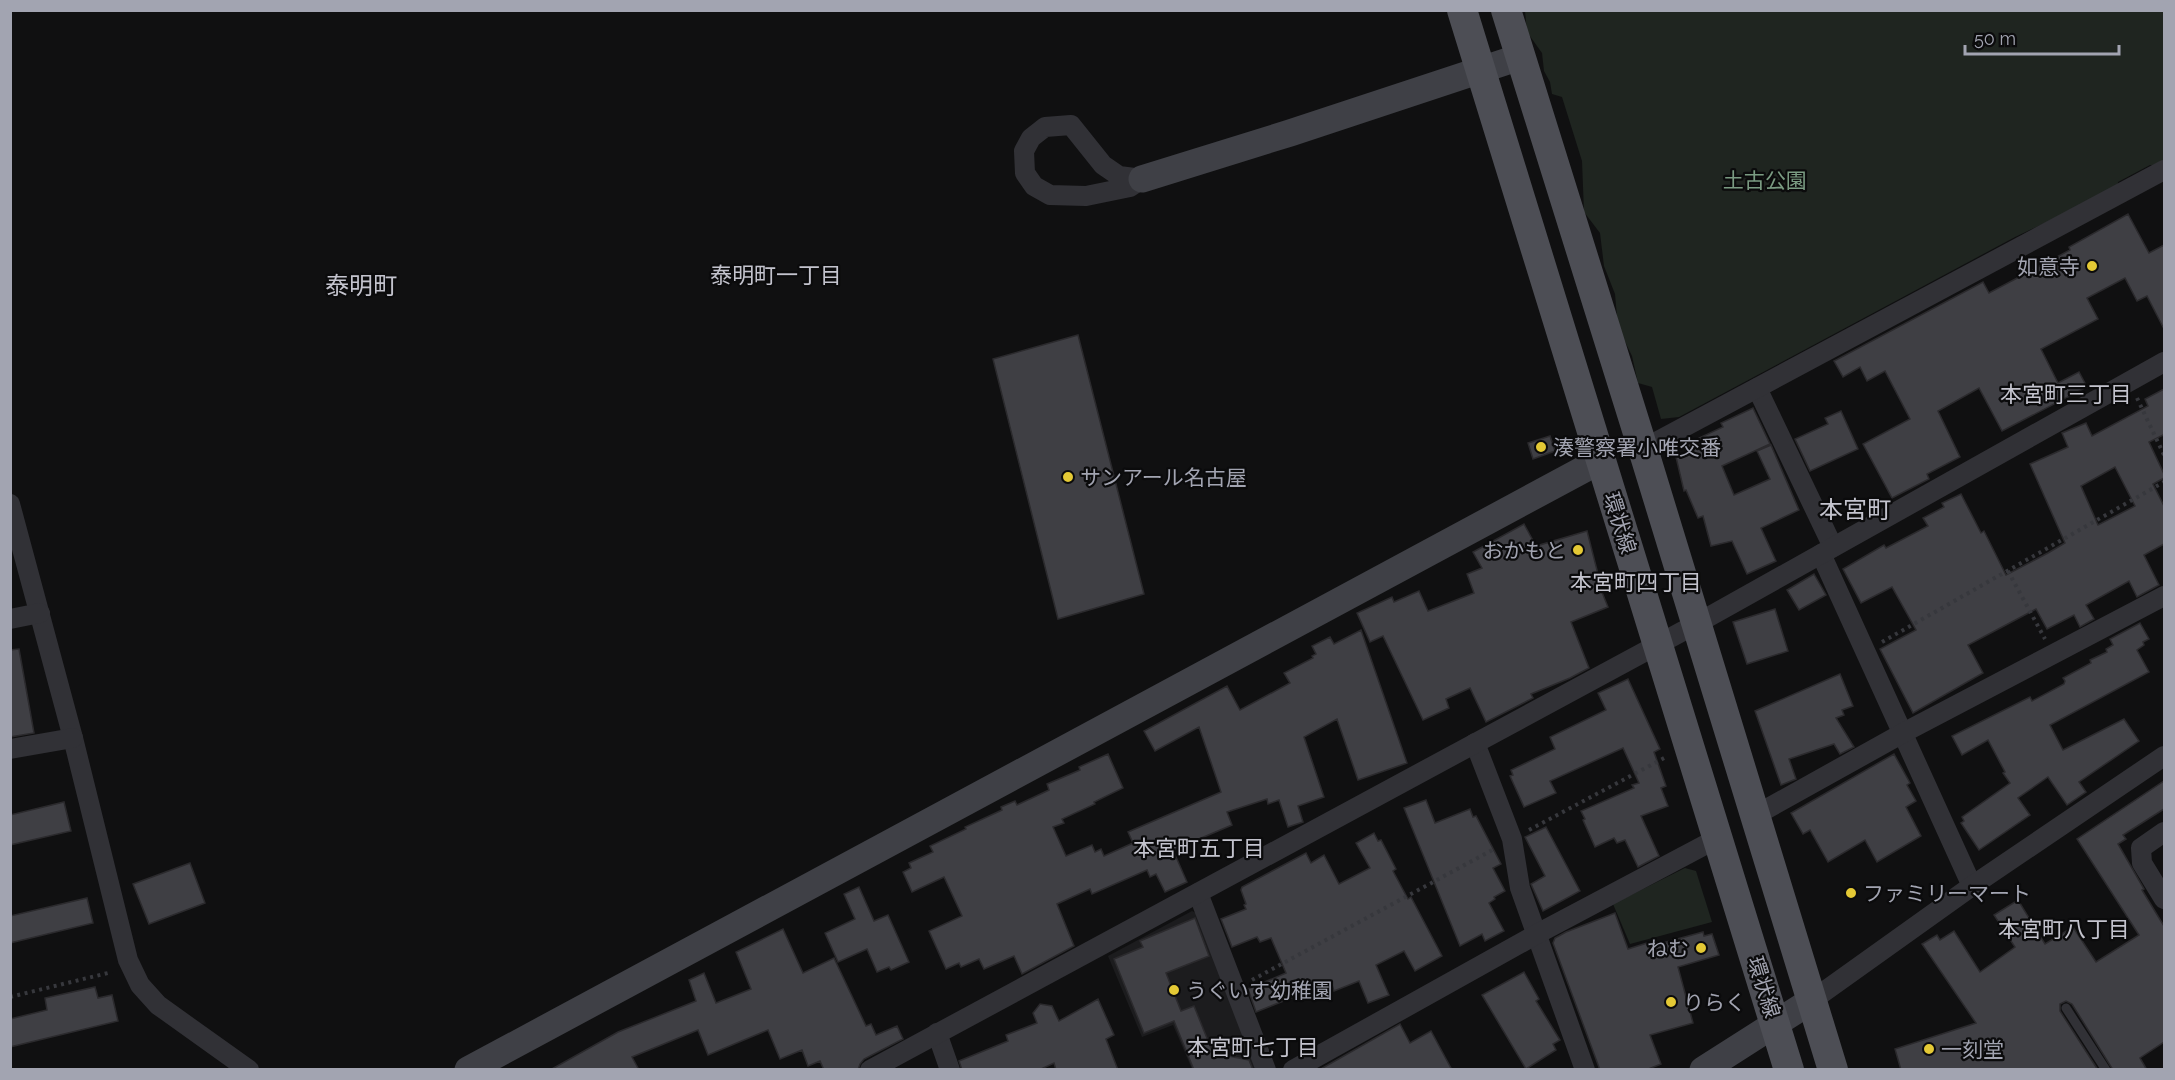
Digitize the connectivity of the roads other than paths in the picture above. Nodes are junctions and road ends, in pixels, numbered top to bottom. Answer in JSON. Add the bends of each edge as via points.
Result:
{"nodes":[{"id":1,"x":1462,"y":10,"type":"edge"},
{"id":2,"x":1506,"y":10,"type":"edge"},
{"id":3,"x":1520,"y":57,"type":"junction"},
{"id":4,"x":1480,"y":69,"type":"junction"},
{"id":5,"x":2164,"y":170,"type":"edge"},
{"id":6,"x":1142,"y":179,"type":"junction"},
{"id":7,"x":2164,"y":362,"type":"edge"},
{"id":8,"x":1757,"y":388,"type":"junction"},
{"id":9,"x":1643,"y":449,"type":"junction"},
{"id":10,"x":1601,"y":460,"type":"junction"},
{"id":11,"x":10,"y":504,"type":"edge"},
{"id":12,"x":1827,"y":551,"type":"junction"},
{"id":13,"x":2164,"y":596,"type":"edge"},
{"id":14,"x":40,"y":613,"type":"junction"},
{"id":15,"x":10,"y":618,"type":"edge"},
{"id":16,"x":1696,"y":624,"type":"junction"},
{"id":17,"x":1658,"y":645,"type":"junction"},
{"id":18,"x":1903,"y":733,"type":"junction"},
{"id":19,"x":73,"y":738,"type":"junction"},
{"id":20,"x":1476,"y":743,"type":"junction"},
{"id":21,"x":10,"y":749,"type":"edge"},
{"id":22,"x":2164,"y":756,"type":"edge"},
{"id":23,"x":1754,"y":816,"type":"junction"},
{"id":24,"x":2164,"y":831,"type":"edge"},
{"id":25,"x":1718,"y":838,"type":"junction"},
{"id":26,"x":1971,"y":886,"type":"junction"},
{"id":27,"x":1198,"y":893,"type":"junction"},
{"id":28,"x":2164,"y":898,"type":"edge"},
{"id":29,"x":1537,"y":934,"type":"junction"},
{"id":30,"x":1810,"y":1000,"type":"junction"},
{"id":31,"x":2066,"y":1008,"type":"dead end"},
{"id":32,"x":1775,"y":1023,"type":"junction"},
{"id":33,"x":937,"y":1033,"type":"junction"},
{"id":34,"x":249,"y":1070,"type":"edge"},
{"id":35,"x":468,"y":1070,"type":"edge"},
{"id":36,"x":870,"y":1070,"type":"edge"},
{"id":37,"x":950,"y":1070,"type":"edge"},
{"id":38,"x":1266,"y":1070,"type":"edge"},
{"id":39,"x":1293,"y":1070,"type":"edge"},
{"id":40,"x":1585,"y":1070,"type":"edge"},
{"id":41,"x":1702,"y":1070,"type":"edge"},
{"id":42,"x":1790,"y":1070,"type":"edge"},
{"id":43,"x":1833,"y":1070,"type":"edge"},
{"id":44,"x":2106,"y":1070,"type":"edge"}],
"edges":[{"from":1,"to":4,"type":"main road","name":"環状線"},
{"from":2,"to":3,"type":"main road","name":"環状線"},
{"from":3,"to":4,"type":"street"},
{"from":3,"to":9,"type":"main road","name":"環状線"},
{"from":4,"to":6,"type":"street"},
{"from":4,"to":10,"type":"main road","name":"環状線"},
{"from":5,"to":8,"type":"street"},
{"from":6,"to":6,"type":"street","via":[[1130,187],[1086,196],[1050,195],[1034,186],[1025,172],[1024,151],[1031,138],[1045,127],[1071,125],[1103,165],[1119,177]]},
{"from":7,"to":12,"type":"street"},
{"from":8,"to":9,"type":"street"},
{"from":8,"to":12,"type":"street"},
{"from":9,"to":16,"type":"main road","name":"環状線"},
{"from":10,"to":17,"type":"main road","name":"環状線"},
{"from":10,"to":35,"type":"street"},
{"from":11,"to":14,"type":"street"},
{"from":12,"to":16,"type":"street"},
{"from":12,"to":18,"type":"street","via":[[1865,651]]},
{"from":13,"to":18,"type":"street"},
{"from":14,"to":15,"type":"street"},
{"from":14,"to":19,"type":"street"},
{"from":16,"to":17,"type":"street"},
{"from":16,"to":23,"type":"main road","name":"環状線"},
{"from":17,"to":20,"type":"street"},
{"from":17,"to":25,"type":"main road","name":"環状線"},
{"from":18,"to":23,"type":"street"},
{"from":18,"to":26,"type":"street"},
{"from":19,"to":21,"type":"street"},
{"from":19,"to":34,"type":"street","via":[[128,960],[140,985],[158,1005]]},
{"from":20,"to":27,"type":"street"},
{"from":20,"to":29,"type":"street","via":[[1512,839],[1520,888]]},
{"from":22,"to":26,"type":"street"},
{"from":23,"to":30,"type":"main road","name":"環状線"},
{"from":24,"to":28,"type":"street","via":[[2141,848],[2142,862]]},
{"from":25,"to":29,"type":"street"},
{"from":25,"to":32,"type":"main road","name":"環状線"},
{"from":26,"to":30,"type":"street"},
{"from":27,"to":33,"type":"street"},
{"from":27,"to":38,"type":"street"},
{"from":29,"to":39,"type":"street"},
{"from":29,"to":40,"type":"street"},
{"from":30,"to":32,"type":"street"},
{"from":30,"to":43,"type":"main road","name":"環状線"},
{"from":31,"to":44,"type":"lane"},
{"from":32,"to":41,"type":"street"},
{"from":32,"to":42,"type":"main road","name":"環状線"},
{"from":33,"to":36,"type":"street"},
{"from":33,"to":37,"type":"street"}]}
